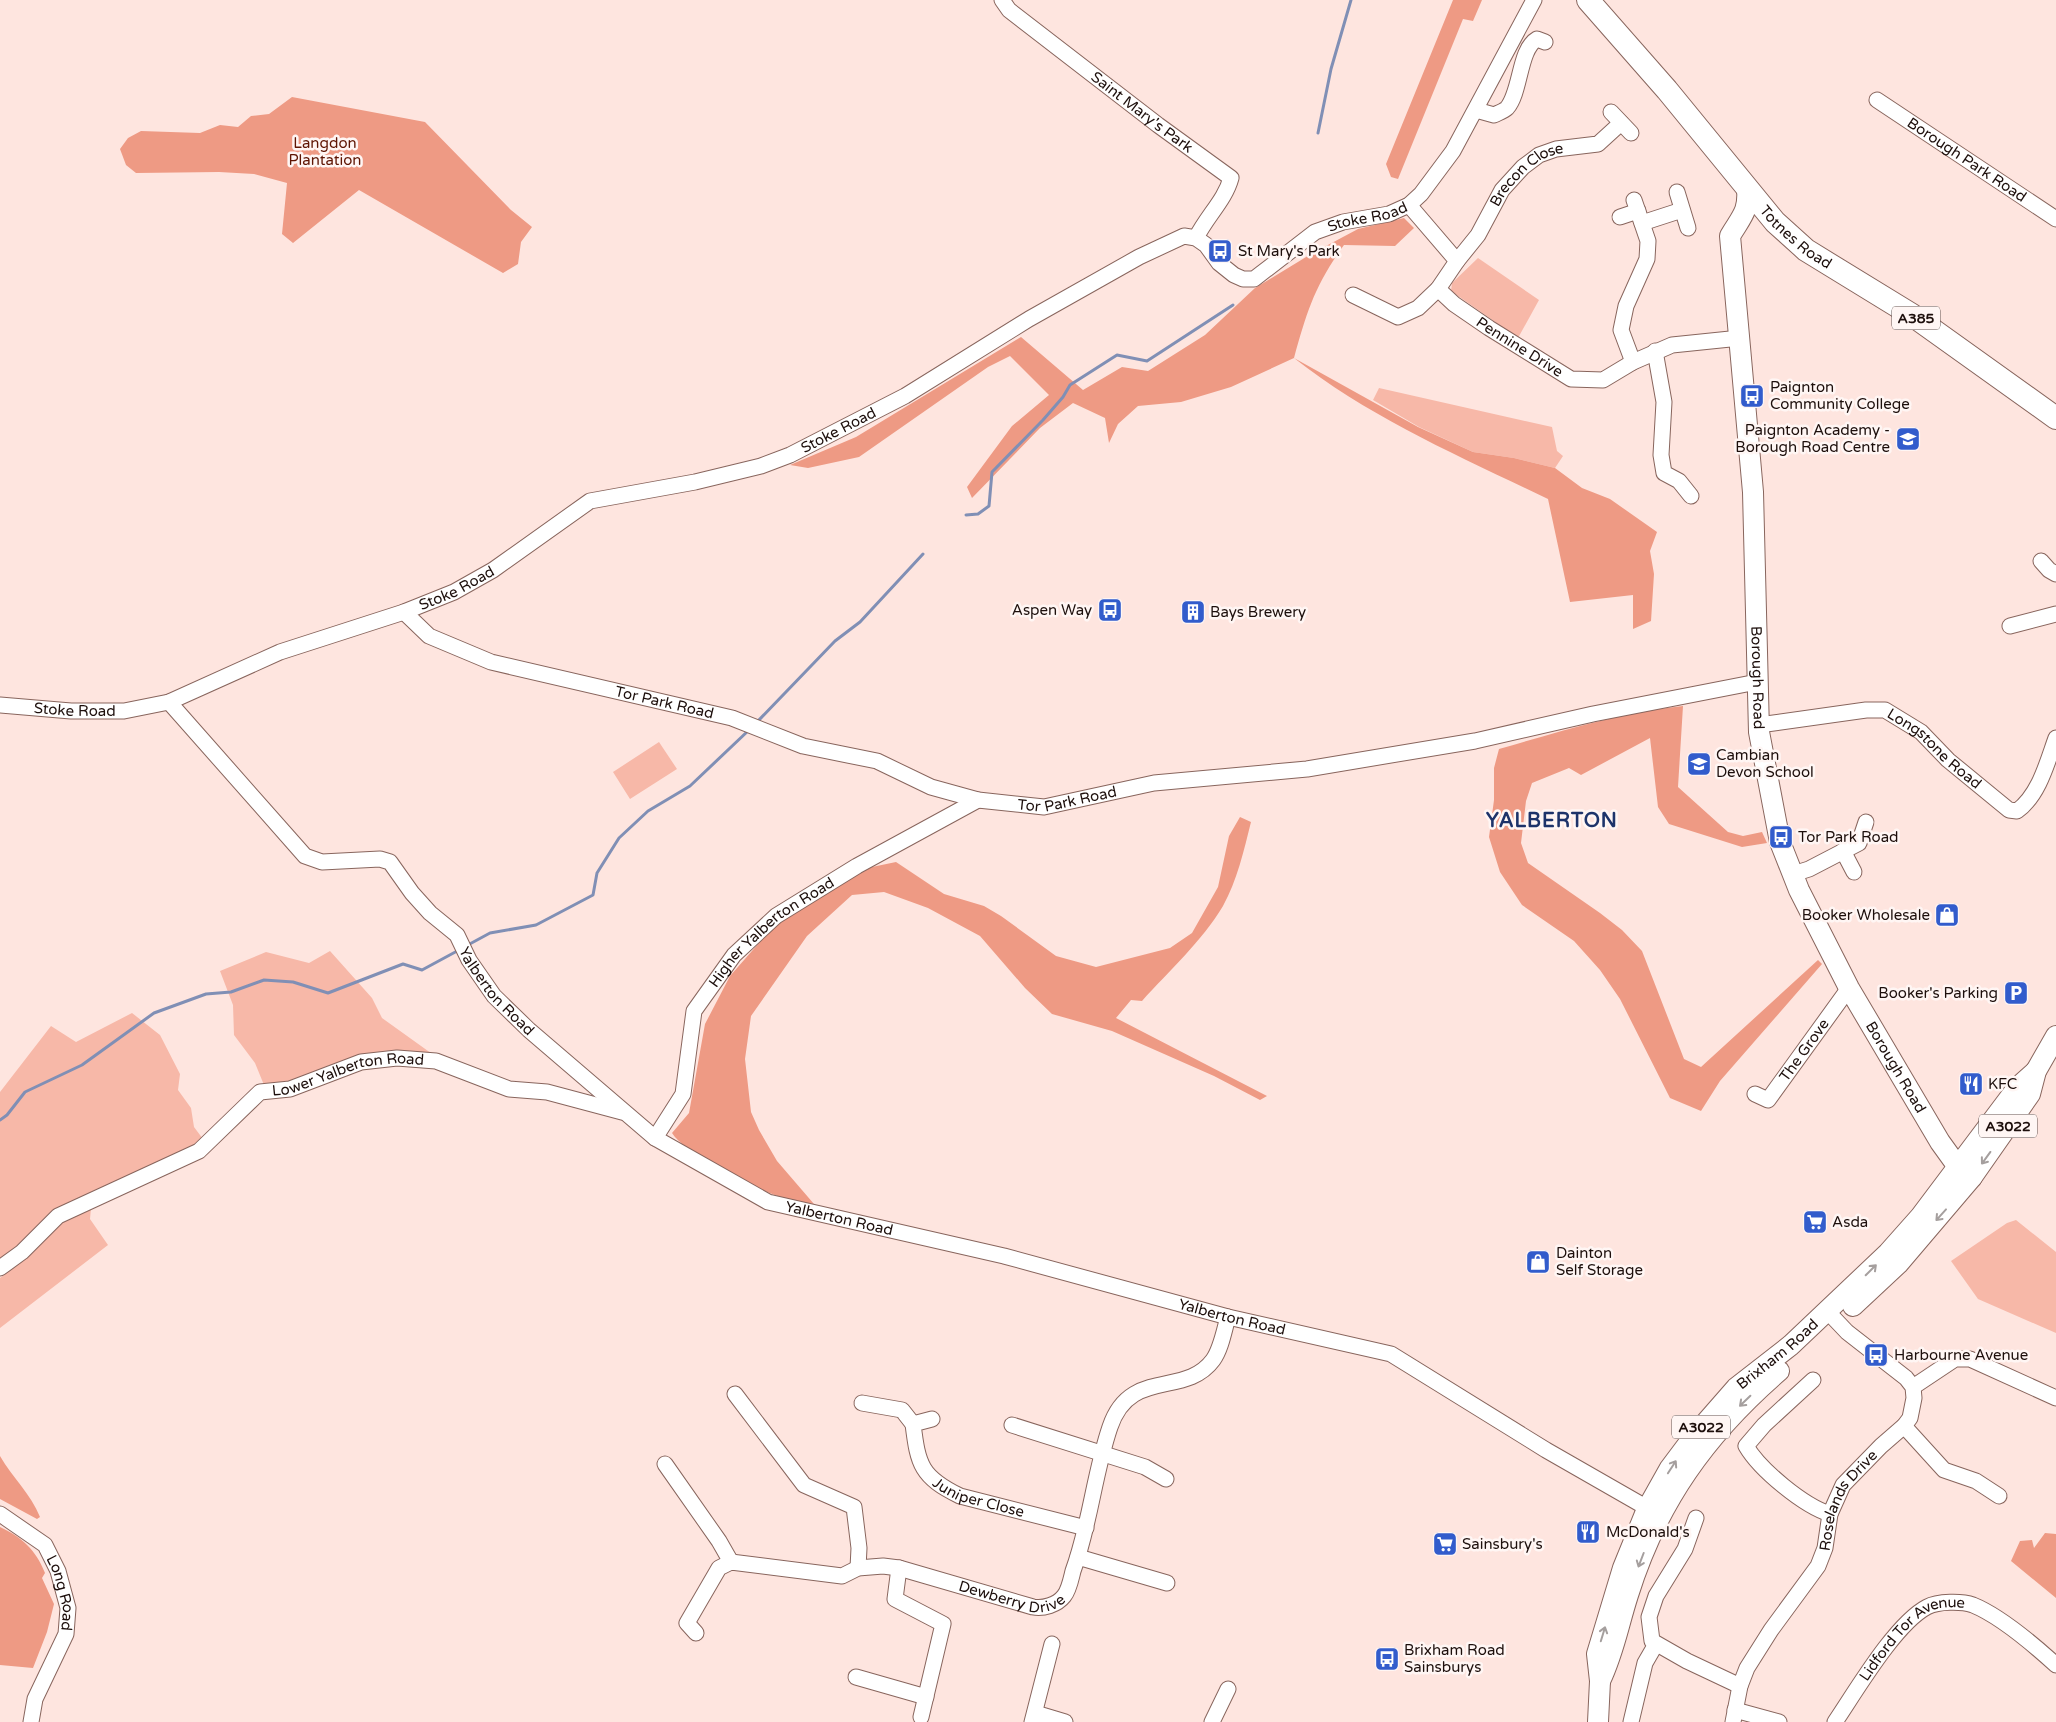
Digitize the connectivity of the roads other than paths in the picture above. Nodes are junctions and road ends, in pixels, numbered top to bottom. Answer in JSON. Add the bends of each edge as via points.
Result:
{"nodes":[{"id":1,"x":1002,"y":0,"type":"edge"},
{"id":2,"x":1534,"y":0,"type":"edge"},
{"id":3,"x":1588,"y":0,"type":"edge"},
{"id":4,"x":1545,"y":42,"type":"dead end"},
{"id":5,"x":1876,"y":100,"type":"dead end"},
{"id":6,"x":1476,"y":110,"type":"junction"},
{"id":7,"x":1621,"y":122,"type":"dead end"},
{"id":8,"x":1747,"y":189,"type":"junction"},
{"id":9,"x":1677,"y":192,"type":"dead end"},
{"id":10,"x":1408,"y":205,"type":"junction"},
{"id":11,"x":1682,"y":210,"type":"junction"},
{"id":12,"x":1638,"y":211,"type":"junction"},
{"id":13,"x":1743,"y":216,"type":"junction"},
{"id":14,"x":1620,"y":217,"type":"dead end"},
{"id":15,"x":2056,"y":218,"type":"edge"},
{"id":16,"x":1775,"y":222,"type":"junction"},
{"id":17,"x":1688,"y":228,"type":"dead end"},
{"id":18,"x":1196,"y":238,"type":"junction"},
{"id":19,"x":1456,"y":261,"type":"junction"},
{"id":20,"x":1438,"y":289,"type":"junction"},
{"id":21,"x":1353,"y":295,"type":"dead end"},
{"id":22,"x":1740,"y":338,"type":"junction"},
{"id":23,"x":1655,"y":351,"type":"junction"},
{"id":24,"x":1633,"y":362,"type":"junction"},
{"id":25,"x":2056,"y":418,"type":"edge"},
{"id":26,"x":1691,"y":496,"type":"dead end"},
{"id":27,"x":2041,"y":560,"type":"dead end"},
{"id":28,"x":2056,"y":574,"type":"edge"},
{"id":29,"x":404,"y":612,"type":"junction"},
{"id":30,"x":2056,"y":614,"type":"edge"},
{"id":31,"x":2010,"y":626,"type":"dead end"},
{"id":32,"x":1757,"y":682,"type":"junction"},
{"id":33,"x":169,"y":702,"type":"junction"},
{"id":34,"x":0,"y":704,"type":"edge"},
{"id":35,"x":1759,"y":724,"type":"junction"},
{"id":36,"x":2056,"y":738,"type":"edge"},
{"id":37,"x":978,"y":800,"type":"junction"},
{"id":38,"x":1866,"y":822,"type":"dead end"},
{"id":39,"x":1843,"y":851,"type":"junction"},
{"id":40,"x":1854,"y":872,"type":"dead end"},
{"id":41,"x":1793,"y":874,"type":"junction"},
{"id":42,"x":1849,"y":988,"type":"junction"},
{"id":43,"x":2056,"y":1036,"type":"edge"},
{"id":44,"x":1755,"y":1094,"type":"dead end"},
{"id":45,"x":626,"y":1113,"type":"junction"},
{"id":46,"x":655,"y":1138,"type":"junction"},
{"id":47,"x":1965,"y":1172,"type":"junction"},
{"id":48,"x":0,"y":1268,"type":"edge"},
{"id":49,"x":1832,"y":1316,"type":"junction"},
{"id":50,"x":1228,"y":1317,"type":"junction"},
{"id":51,"x":1813,"y":1380,"type":"dead end"},
{"id":52,"x":1913,"y":1387,"type":"junction"},
{"id":53,"x":735,"y":1394,"type":"dead end"},
{"id":54,"x":2056,"y":1398,"type":"edge"},
{"id":55,"x":862,"y":1403,"type":"dead end"},
{"id":56,"x":932,"y":1419,"type":"dead end"},
{"id":57,"x":913,"y":1424,"type":"junction"},
{"id":58,"x":1012,"y":1425,"type":"dead end"},
{"id":59,"x":1904,"y":1426,"type":"junction"},
{"id":60,"x":1102,"y":1453,"type":"junction"},
{"id":61,"x":665,"y":1464,"type":"dead end"},
{"id":62,"x":1166,"y":1479,"type":"dead end"},
{"id":63,"x":1999,"y":1496,"type":"dead end"},
{"id":64,"x":1654,"y":1512,"type":"junction"},
{"id":65,"x":0,"y":1514,"type":"edge"},
{"id":66,"x":1830,"y":1514,"type":"junction"},
{"id":67,"x":1696,"y":1518,"type":"dead end"},
{"id":68,"x":1086,"y":1528,"type":"junction"},
{"id":69,"x":1078,"y":1557,"type":"junction"},
{"id":70,"x":731,"y":1562,"type":"junction"},
{"id":71,"x":858,"y":1568,"type":"junction"},
{"id":72,"x":899,"y":1568,"type":"junction"},
{"id":73,"x":1167,"y":1583,"type":"dead end"},
{"id":74,"x":696,"y":1633,"type":"dead end"},
{"id":75,"x":1052,"y":1644,"type":"dead end"},
{"id":76,"x":1656,"y":1644,"type":"junction"},
{"id":77,"x":2056,"y":1665,"type":"edge"},
{"id":78,"x":856,"y":1677,"type":"dead end"},
{"id":79,"x":1740,"y":1686,"type":"junction"},
{"id":80,"x":1228,"y":1689,"type":"dead end"},
{"id":81,"x":926,"y":1697,"type":"junction"},
{"id":82,"x":1734,"y":1716,"type":"edge"},
{"id":83,"x":921,"y":1717,"type":"dead end"},
{"id":84,"x":1034,"y":1717,"type":"edge"},
{"id":85,"x":31,"y":1722,"type":"edge"},
{"id":86,"x":1065,"y":1722,"type":"edge"},
{"id":87,"x":1212,"y":1722,"type":"edge"},
{"id":88,"x":1598,"y":1722,"type":"edge"},
{"id":89,"x":1631,"y":1722,"type":"edge"},
{"id":90,"x":1779,"y":1722,"type":"edge"},
{"id":91,"x":1835,"y":1722,"type":"edge"}],
"edges":[{"from":1,"to":18,"type":"street","name":"Saint Mary's Park","via":[[1009,10],[1231,178],[1227,193],[1206,217]]},
{"from":2,"to":6,"type":"street","name":"Stoke Road"},
{"from":3,"to":8,"type":"highway","name":"Totnes Road","number":"A385","via":[[1667,90]]},
{"from":4,"to":6,"type":"street","via":[[1537,39],[1532,42],[1515,95],[1507,109],[1494,115]]},
{"from":5,"to":15,"type":"street","name":"Borough Park Road"},
{"from":6,"to":10,"type":"street","name":"Stoke Road","via":[[1434,178]]},
{"from":7,"to":19,"type":"street","name":"Brecon Close","via":[[1598,144],[1556,148],[1523,166],[1502,190],[1478,235]]},
{"from":8,"to":13,"type":"main road","name":"Borough Road","via":[[1748,204]]},
{"from":8,"to":16,"type":"highway","name":"Totnes Road","number":"A385"},
{"from":9,"to":11,"type":"street"},
{"from":10,"to":18,"type":"street","name":"Stoke Road","via":[[1389,214],[1343,222],[1315,232],[1254,279],[1234,275]]},
{"from":10,"to":19,"type":"street"},
{"from":11,"to":12,"type":"street"},
{"from":11,"to":17,"type":"street"},
{"from":12,"to":14,"type":"street"},
{"from":12,"to":24,"type":"street","via":[[1648,242],[1648,259],[1626,306],[1620,330]]},
{"from":13,"to":16,"type":"main road","via":[[1758,215]]},
{"from":13,"to":22,"type":"main road","name":"Borough Road","via":[[1730,236]]},
{"from":16,"to":25,"type":"highway","name":"Totnes Road","number":"A385","via":[[1806,250],[1912,315]]},
{"from":18,"to":29,"type":"street","name":"Stoke Road","via":[[1184,236],[1139,256],[905,396],[790,455],[761,466],[695,482],[590,501],[493,570],[454,592]]},
{"from":19,"to":20,"type":"street"},
{"from":20,"to":21,"type":"street","via":[[1418,308],[1398,317]]},
{"from":20,"to":24,"type":"street","name":"Pennine Drive","via":[[1493,331],[1571,379],[1603,380]]},
{"from":22,"to":23,"type":"street","name":"Pennine Drive","via":[[1672,345]]},
{"from":22,"to":32,"type":"main road","name":"Borough Road","via":[[1753,492]]},
{"from":23,"to":24,"type":"street","name":"Pennine Drive"},
{"from":23,"to":26,"type":"street","via":[[1664,402],[1664,473],[1678,481]]},
{"from":27,"to":28,"type":"street"},
{"from":29,"to":33,"type":"street","name":"Stoke Road","via":[[280,652]]},
{"from":29,"to":37,"type":"street","name":"Tor Park Road","via":[[429,636],[491,662],[743,722],[803,746],[877,761],[931,787]]},
{"from":30,"to":31,"type":"street"},
{"from":32,"to":35,"type":"main road","name":"Borough Road"},
{"from":32,"to":37,"type":"street","name":"Tor Park Road","via":[[1466,743],[1308,770],[1154,783],[1044,807]]},
{"from":33,"to":34,"type":"street","name":"Stoke Road","via":[[124,711],[71,711]]},
{"from":33,"to":45,"type":"street","name":"Yalberton Road","via":[[305,856],[322,862],[380,859],[390,862],[430,913],[457,935],[469,960],[494,996]]},
{"from":35,"to":36,"type":"street","name":"Longstone Road","via":[[1884,710],[1921,732],[1948,760],[2009,810],[2017,811],[2041,778]]},
{"from":35,"to":41,"type":"main road","name":"Borough Road","via":[[1780,842]]},
{"from":37,"to":46,"type":"street","name":"Higher Yalberton Road","via":[[857,866],[776,916],[734,955],[694,1012],[683,1094]]},
{"from":38,"to":39,"type":"street","via":[[1859,843]]},
{"from":39,"to":40,"type":"street"},
{"from":39,"to":41,"type":"street"},
{"from":41,"to":42,"type":"main road","name":"Borough Road"},
{"from":42,"to":44,"type":"street","name":"The Grove","via":[[1768,1100]]},
{"from":42,"to":47,"type":"main road","name":"Borough Road","via":[[1940,1142]]},
{"from":43,"to":47,"type":"main road","name":"Brixham Road","number":"A3022","via":[[2036,1071],[2030,1094]]},
{"from":45,"to":46,"type":"street","name":"Yalberton Road"},
{"from":45,"to":48,"type":"street","name":"Lower Yalberton Road","via":[[547,1092],[509,1089],[436,1061],[397,1058],[361,1062],[290,1089],[260,1092],[199,1151],[58,1216],[22,1252]]},
{"from":46,"to":50,"type":"street","name":"Yalberton Road","via":[[768,1202],[1004,1256]]},
{"from":47,"to":49,"type":"main road","name":"Brixham Road","number":"A3022","via":[[1898,1264]]},
{"from":49,"to":52,"type":"street","via":[[1846,1332],[1895,1368]]},
{"from":49,"to":64,"type":"main road","name":"Brixham Road","number":"A3022","via":[[1736,1388],[1719,1406],[1670,1468]]},
{"from":50,"to":60,"type":"street","name":"Dewberry Drive","via":[[1212,1361],[1197,1373],[1138,1390],[1125,1399],[1115,1412]]},
{"from":50,"to":64,"type":"street","name":"Yalberton Road","via":[[1391,1354]]},
{"from":51,"to":66,"type":"street","via":[[1746,1446],[1802,1502]]},
{"from":52,"to":54,"type":"street","via":[[1955,1359],[1970,1359]]},
{"from":52,"to":59,"type":"street","name":"Roselands Drive","via":[[1913,1408]]},
{"from":53,"to":71,"type":"street","via":[[804,1485],[854,1507]]},
{"from":55,"to":57,"type":"street","via":[[902,1410]]},
{"from":56,"to":57,"type":"street"},
{"from":57,"to":68,"type":"street","name":"Juniper Close","via":[[917,1457],[923,1469],[945,1488],[960,1496]]},
{"from":58,"to":60,"type":"street"},
{"from":59,"to":63,"type":"street","via":[[1944,1470],[1976,1481]]},
{"from":59,"to":66,"type":"street","name":"Roselands Drive","via":[[1843,1485]]},
{"from":60,"to":62,"type":"street","via":[[1145,1467]]},
{"from":60,"to":68,"type":"street","name":"Dewberry Drive"},
{"from":61,"to":70,"type":"street"},
{"from":64,"to":88,"type":"main road","name":"Brixham Road","number":"A3022","via":[[1623,1568],[1597,1654],[1600,1682]]},
{"from":65,"to":85,"type":"street","name":"Long Road","via":[[45,1545],[58,1571],[68,1608],[66,1634],[35,1699]]},
{"from":66,"to":79,"type":"street","name":"Roselands Drive","via":[[1825,1548],[1818,1566],[1771,1630],[1747,1668]]},
{"from":67,"to":76,"type":"street","via":[[1685,1550],[1656,1596],[1649,1617],[1652,1641]]},
{"from":68,"to":69,"type":"street","name":"Dewberry Drive"},
{"from":69,"to":72,"type":"street","name":"Dewberry Drive","via":[[1064,1596],[1042,1609]]},
{"from":69,"to":73,"type":"street"},
{"from":70,"to":71,"type":"street","name":"Dewberry Drive","via":[[842,1576]]},
{"from":70,"to":74,"type":"street","via":[[719,1568],[687,1623]]},
{"from":71,"to":72,"type":"street","name":"Dewberry Drive"},
{"from":72,"to":81,"type":"street","via":[[895,1599],[943,1624]]},
{"from":75,"to":84,"type":"street"},
{"from":76,"to":79,"type":"street"},
{"from":76,"to":89,"type":"street","via":[[1645,1663]]},
{"from":77,"to":91,"type":"street","name":"Lidford Tor Avenue","via":[[2034,1645],[1972,1605],[1948,1603],[1928,1606],[1895,1636]]},
{"from":78,"to":81,"type":"street"},
{"from":79,"to":82,"type":"street","name":"Roselands Drive"},
{"from":80,"to":87,"type":"street"},
{"from":81,"to":83,"type":"street"},
{"from":82,"to":90,"type":"street"},
{"from":84,"to":86,"type":"street"}]}
